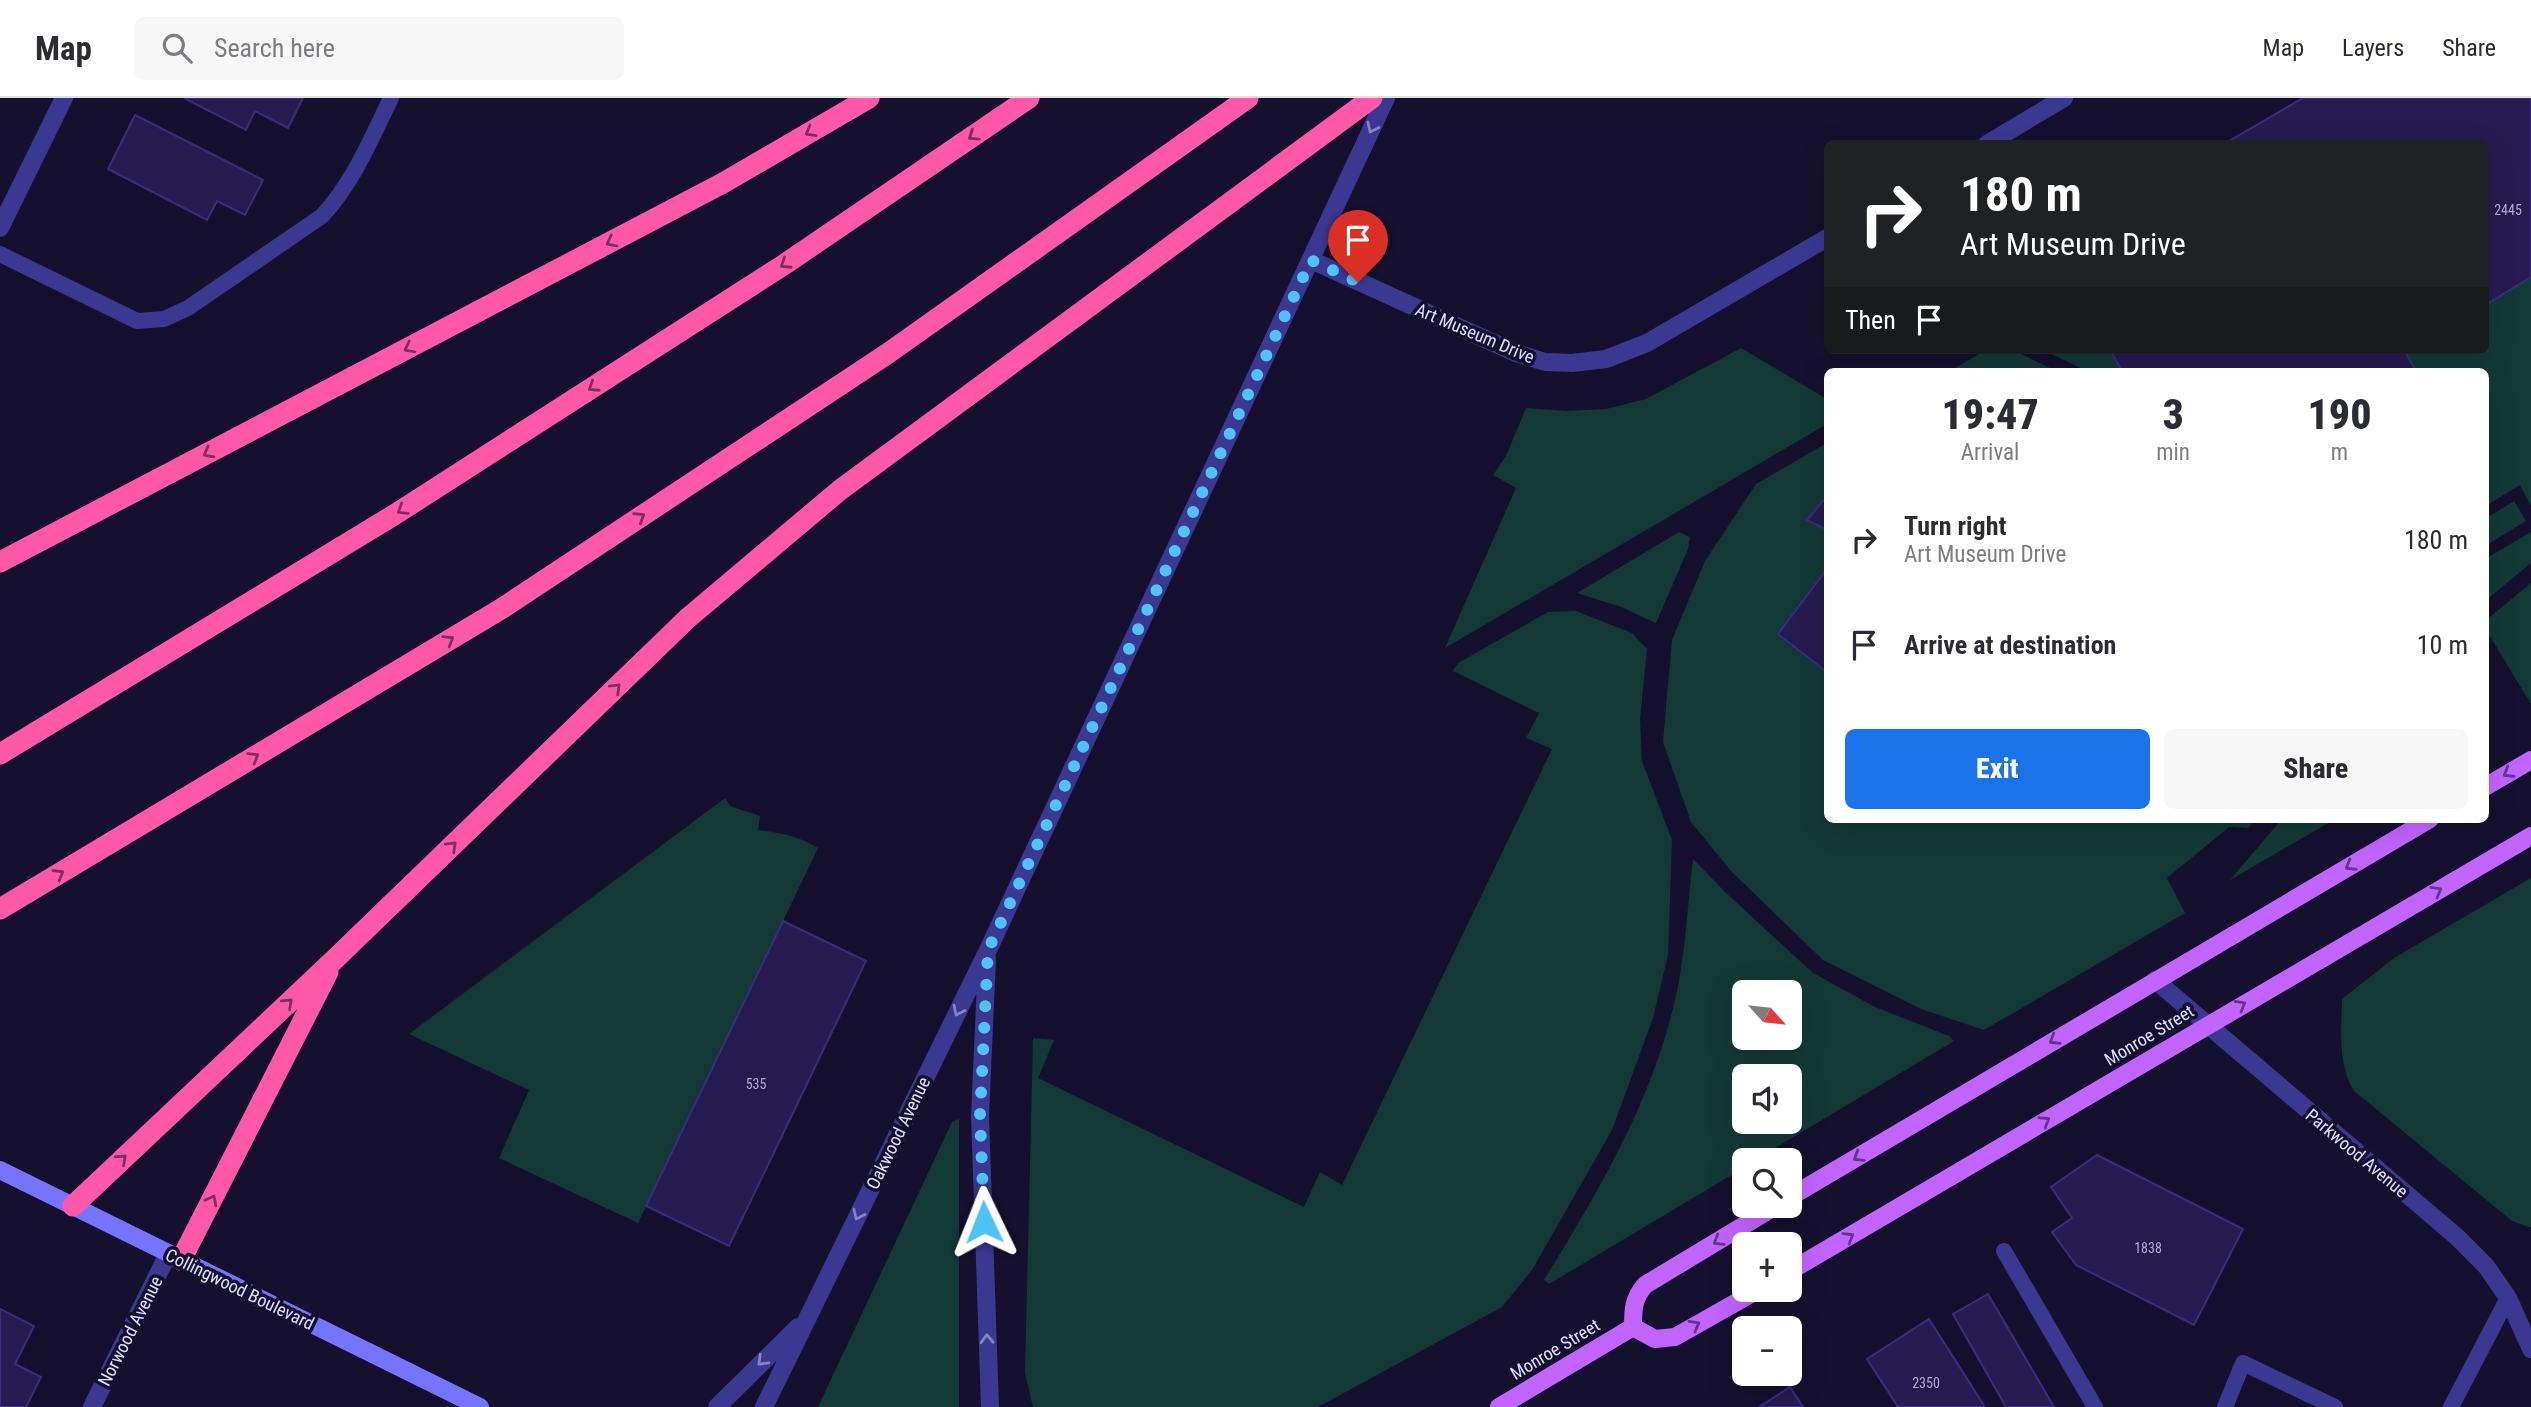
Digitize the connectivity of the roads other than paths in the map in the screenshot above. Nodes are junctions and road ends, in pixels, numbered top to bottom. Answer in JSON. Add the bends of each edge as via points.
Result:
{"nodes":[{"id":1,"x":64,"y":98,"type":"edge"},
{"id":2,"x":391,"y":98,"type":"edge"},
{"id":3,"x":869,"y":98,"type":"edge"},
{"id":4,"x":1029,"y":98,"type":"edge"},
{"id":5,"x":1248,"y":98,"type":"edge"},
{"id":6,"x":1372,"y":98,"type":"edge"},
{"id":7,"x":1387,"y":98,"type":"edge"},
{"id":8,"x":2064,"y":98,"type":"edge"},
{"id":9,"x":1994,"y":140,"type":"edge"},
{"id":10,"x":0,"y":228,"type":"edge"},
{"id":11,"x":1824,"y":239,"type":"edge"},
{"id":12,"x":0,"y":254,"type":"edge"},
{"id":13,"x":1311,"y":260,"type":"junction"},
{"id":14,"x":0,"y":562,"type":"edge"},
{"id":15,"x":0,"y":754,"type":"edge"},
{"id":16,"x":2531,"y":760,"type":"edge"},
{"id":17,"x":2489,"y":785,"type":"edge"},
{"id":18,"x":2423,"y":823,"type":"edge"},
{"id":19,"x":2531,"y":836,"type":"edge"},
{"id":20,"x":0,"y":909,"type":"edge"},
{"id":21,"x":988,"y":950,"type":"junction"},
{"id":22,"x":335,"y":958,"type":"junction"},
{"id":23,"x":2155,"y":980,"type":"junction"},
{"id":24,"x":2206,"y":1025,"type":"junction"},
{"id":25,"x":0,"y":1170,"type":"edge"},
{"id":26,"x":1802,"y":1190,"type":"edge"},
{"id":27,"x":73,"y":1206,"type":"junction"},
{"id":28,"x":1756,"y":1218,"type":"edge"},
{"id":29,"x":2004,"y":1251,"type":"dead end"},
{"id":30,"x":175,"y":1257,"type":"junction"},
{"id":31,"x":1802,"y":1264,"type":"edge"},
{"id":32,"x":2508,"y":1298,"type":"junction"},
{"id":33,"x":1737,"y":1302,"type":"edge"},
{"id":34,"x":808,"y":1317,"type":"junction"},
{"id":35,"x":1633,"y":1327,"type":"junction"},
{"id":36,"x":2531,"y":1349,"type":"edge"},
{"id":37,"x":92,"y":1407,"type":"edge"},
{"id":38,"x":480,"y":1407,"type":"edge"},
{"id":39,"x":718,"y":1407,"type":"edge"},
{"id":40,"x":764,"y":1407,"type":"edge"},
{"id":41,"x":990,"y":1407,"type":"edge"},
{"id":42,"x":1499,"y":1407,"type":"edge"},
{"id":43,"x":2095,"y":1407,"type":"edge"},
{"id":44,"x":2225,"y":1407,"type":"edge"},
{"id":45,"x":2335,"y":1407,"type":"edge"},
{"id":46,"x":2451,"y":1407,"type":"edge"}],
"edges":[{"from":1,"to":10,"type":"street"},
{"from":2,"to":12,"type":"lane","via":[[353,174],[322,216],[188,308],[164,319],[136,321]]},
{"from":3,"to":14,"type":"highway","one_way":true,"via":[[723,183]]},
{"from":4,"to":15,"type":"highway","one_way":true,"via":[[785,264],[394,515]]},
{"from":20,"to":5,"type":"highway","one_way":true,"via":[[500,609],[887,354]]},
{"from":22,"to":6,"type":"highway","one_way":true,"via":[[688,618],[840,490]]},
{"from":7,"to":13,"type":"street","name":"Oakwood Avenue","one_way":true},
{"from":8,"to":9,"type":"street"},
{"from":11,"to":13,"type":"street","name":"Art Museum Drive","via":[[1647,343],[1606,359],[1572,363],[1545,362],[1516,353]]},
{"from":13,"to":21,"type":"street","name":"Oakwood Avenue"},
{"from":16,"to":17,"type":"main road","one_way":true},
{"from":18,"to":23,"type":"main road","one_way":true},
{"from":24,"to":19,"type":"main road","name":"Monroe Street","one_way":true},
{"from":21,"to":34,"type":"street","name":"Oakwood Avenue","one_way":true},
{"from":41,"to":21,"type":"street","name":"Oakwood Avenue","one_way":true,"via":[[980,1115]]},
{"from":27,"to":22,"type":"highway","one_way":true},
{"from":30,"to":22,"type":"highway","one_way":true},
{"from":23,"to":24,"type":"street","name":"Parkwood Avenue"},
{"from":23,"to":26,"type":"main road","one_way":true},
{"from":31,"to":24,"type":"main road","name":"Monroe Street","one_way":true},
{"from":24,"to":32,"type":"street","name":"Parkwood Avenue","via":[[2457,1237],[2486,1266]]},
{"from":25,"to":27,"type":"main road","name":"Collingwood Boulevard"},
{"from":27,"to":30,"type":"main road","name":"Collingwood Boulevard"},
{"from":28,"to":35,"type":"main road","one_way":true,"via":[[1645,1285],[1634,1304]]},
{"from":29,"to":43,"type":"lane"},
{"from":30,"to":37,"type":"street","name":"Norwood Avenue"},
{"from":30,"to":38,"type":"main road","name":"Collingwood Boulevard"},
{"from":32,"to":36,"type":"street","name":"Parkwood Avenue"},
{"from":32,"to":46,"type":"lane"},
{"from":35,"to":33,"type":"main road","one_way":true,"via":[[1655,1339],[1675,1337]]},
{"from":34,"to":39,"type":"street","name":"Oakwood Avenue","one_way":true},
{"from":34,"to":40,"type":"street","name":"Oakwood Avenue"},
{"from":35,"to":42,"type":"main road","name":"Monroe Street"},
{"from":44,"to":45,"type":"lane","via":[[2242,1363]]}]}
